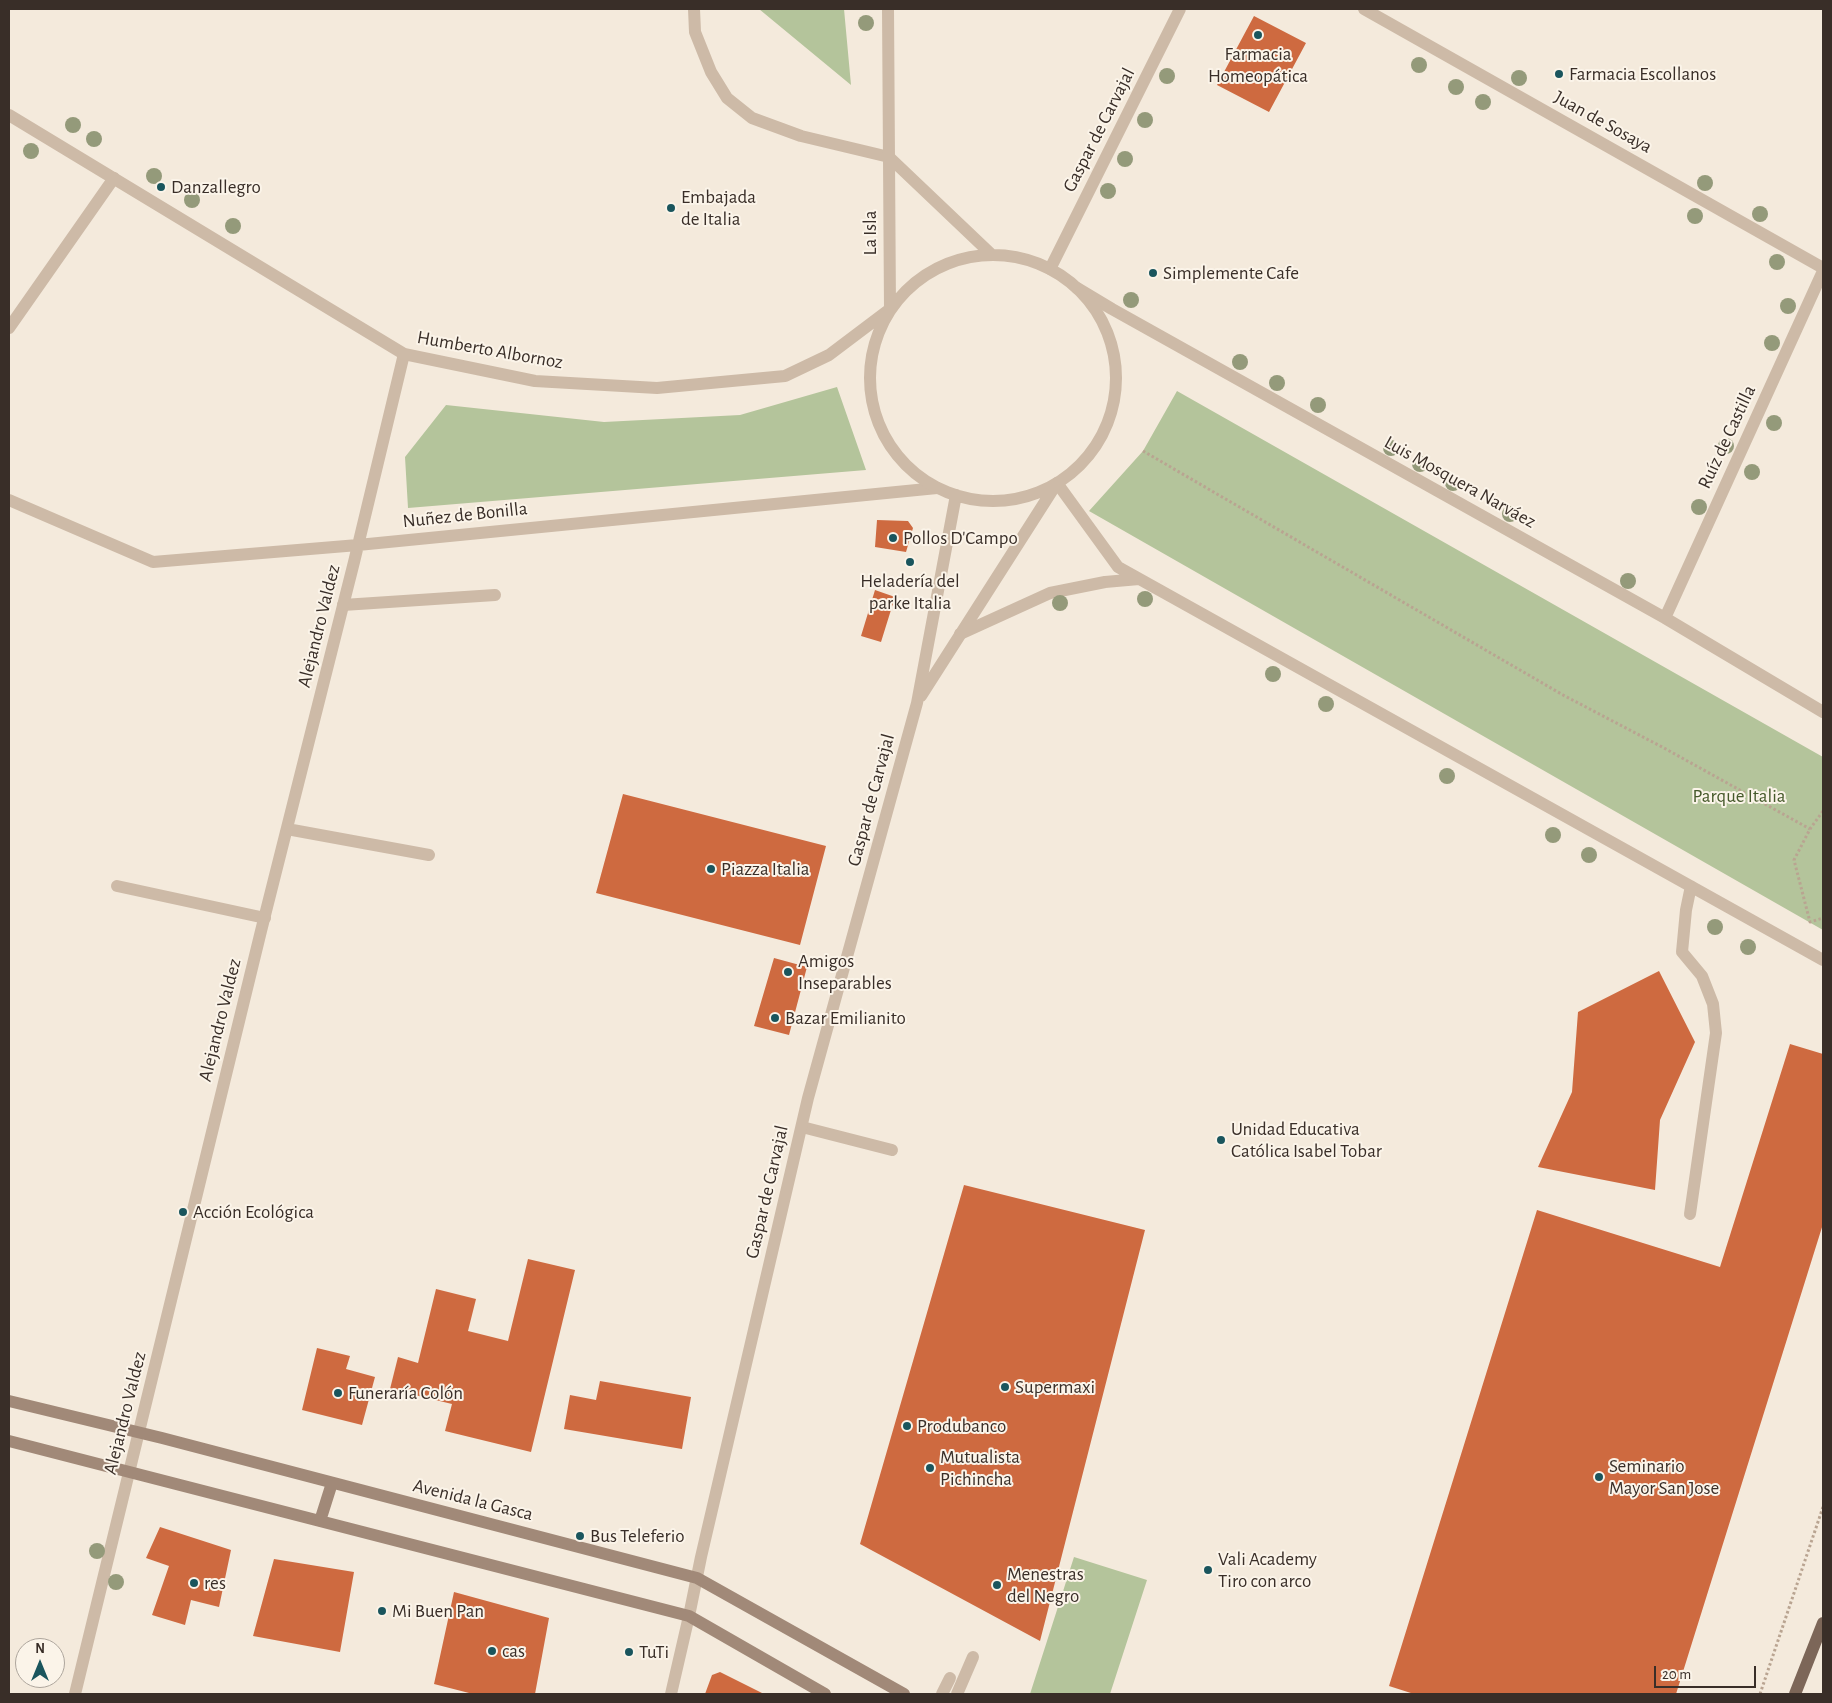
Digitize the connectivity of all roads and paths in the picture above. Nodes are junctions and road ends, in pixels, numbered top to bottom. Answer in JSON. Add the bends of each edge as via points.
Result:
{"nodes":[{"id":1,"x":694,"y":9,"type":"edge"},
{"id":2,"x":888,"y":9,"type":"edge"},
{"id":3,"x":1180,"y":9,"type":"edge"},
{"id":4,"x":1364,"y":9,"type":"edge"},
{"id":5,"x":9,"y":116,"type":"edge"},
{"id":6,"x":889,"y":157,"type":"junction"},
{"id":7,"x":114,"y":178,"type":"junction"},
{"id":8,"x":991,"y":254,"type":"junction"},
{"id":9,"x":1050,"y":269,"type":"junction"},
{"id":10,"x":1823,"y":270,"type":"edge"},
{"id":11,"x":1077,"y":288,"type":"junction"},
{"id":12,"x":890,"y":309,"type":"junction"},
{"id":13,"x":9,"y":328,"type":"edge"},
{"id":14,"x":404,"y":354,"type":"junction"},
{"id":15,"x":1143,"y":451,"type":"dead end"},
{"id":16,"x":1057,"y":482,"type":"junction"},
{"id":17,"x":937,"y":488,"type":"junction"},
{"id":18,"x":956,"y":495,"type":"junction"},
{"id":19,"x":9,"y":500,"type":"edge"},
{"id":20,"x":358,"y":545,"type":"junction"},
{"id":21,"x":1139,"y":579,"type":"junction"},
{"id":22,"x":495,"y":595,"type":"dead end"},
{"id":23,"x":343,"y":605,"type":"junction"},
{"id":24,"x":1665,"y":618,"type":"junction"},
{"id":25,"x":960,"y":634,"type":"junction"},
{"id":26,"x":917,"y":703,"type":"junction"},
{"id":27,"x":1823,"y":712,"type":"edge"},
{"id":28,"x":1823,"y":811,"type":"edge"},
{"id":29,"x":287,"y":829,"type":"junction"},
{"id":30,"x":1810,"y":829,"type":"junction"},
{"id":31,"x":429,"y":855,"type":"dead end"},
{"id":32,"x":118,"y":886,"type":"dead end"},
{"id":33,"x":1691,"y":886,"type":"junction"},
{"id":34,"x":265,"y":918,"type":"junction"},
{"id":35,"x":1823,"y":918,"type":"edge"},
{"id":36,"x":1823,"y":960,"type":"edge"},
{"id":37,"x":802,"y":1127,"type":"junction"},
{"id":38,"x":892,"y":1150,"type":"dead end"},
{"id":39,"x":1690,"y":1214,"type":"dead end"},
{"id":40,"x":9,"y":1401,"type":"edge"},
{"id":41,"x":140,"y":1432,"type":"junction"},
{"id":42,"x":9,"y":1441,"type":"edge"},
{"id":43,"x":130,"y":1472,"type":"junction"},
{"id":44,"x":332,"y":1483,"type":"junction"},
{"id":45,"x":1823,"y":1507,"type":"edge"},
{"id":46,"x":320,"y":1521,"type":"junction"},
{"id":47,"x":697,"y":1578,"type":"junction"},
{"id":48,"x":689,"y":1616,"type":"junction"},
{"id":49,"x":1823,"y":1623,"type":"edge"},
{"id":50,"x":973,"y":1657,"type":"dead end"},
{"id":51,"x":950,"y":1678,"type":"dead end"},
{"id":52,"x":75,"y":1694,"type":"edge"},
{"id":53,"x":670,"y":1694,"type":"edge"},
{"id":54,"x":825,"y":1694,"type":"edge"},
{"id":55,"x":904,"y":1694,"type":"edge"},
{"id":56,"x":942,"y":1694,"type":"edge"},
{"id":57,"x":957,"y":1694,"type":"edge"},
{"id":58,"x":1760,"y":1694,"type":"edge"},
{"id":59,"x":1795,"y":1694,"type":"edge"}],
"edges":[{"from":1,"to":6,"type":"street","via":[[695,32],[711,72],[727,98],[752,118],[801,136]]},
{"from":2,"to":6,"type":"street","name":"La Isla"},
{"from":3,"to":9,"type":"street","name":"Gaspar de Carvajal"},
{"from":4,"to":10,"type":"street","name":"Juan de Sosaya"},
{"from":5,"to":7,"type":"street","name":"Humberto Albornoz"},
{"from":6,"to":8,"type":"street"},
{"from":6,"to":12,"type":"street","name":"La Isla"},
{"from":7,"to":13,"type":"street"},
{"from":7,"to":14,"type":"street","name":"Humberto Albornoz"},
{"from":8,"to":9,"type":"street","name":"Gaspar de Carvajal","via":[[1022,258]]},
{"from":8,"to":12,"type":"street","name":"Gaspar de Carvajal","via":[[952,261],[917,280]]},
{"from":9,"to":11,"type":"street","name":"Gaspar de Carvajal"},
{"from":10,"to":24,"type":"street","name":"Ruíz de Castilla"},
{"from":11,"to":16,"type":"street","name":"Gaspar de Carvajal","via":[[1100,318],[1114,353],[1116,390],[1106,427],[1086,458]]},
{"from":11,"to":24,"type":"street","name":"Luis Mosquera Narváez"},
{"from":12,"to":14,"type":"street","name":"Humberto Albornoz","via":[[829,355],[785,376],[657,388],[535,382]]},
{"from":12,"to":17,"type":"street","name":"Gaspar de Carvajal","via":[[873,347],[869,389],[880,429],[903,463]]},
{"from":14,"to":20,"type":"street","name":"Alejandro Valdez"},
{"from":15,"to":30,"type":"path","via":[[1562,695]]},
{"from":16,"to":18,"type":"street","name":"Gaspar de Carvajal","via":[[1025,497],[990,501]]},
{"from":16,"to":21,"type":"street","via":[[1118,567]]},
{"from":16,"to":25,"type":"street","name":"Gaspar de Carvajal"},
{"from":17,"to":18,"type":"street","name":"Gaspar de Carvajal"},
{"from":17,"to":20,"type":"street","name":"Nuñez de Bonilla"},
{"from":18,"to":26,"type":"street","name":"Gaspar de Carvajal"},
{"from":19,"to":20,"type":"street","name":"Nuñez de Bonilla","via":[[153,562]]},
{"from":20,"to":23,"type":"street","name":"Alejandro Valdez"},
{"from":21,"to":25,"type":"street","via":[[1050,593]]},
{"from":21,"to":33,"type":"street"},
{"from":22,"to":23,"type":"street"},
{"from":23,"to":29,"type":"street","name":"Alejandro Valdez"},
{"from":24,"to":27,"type":"street","name":"Luis Mosquera Narváez"},
{"from":25,"to":26,"type":"street","name":"Gaspar de Carvajal"},
{"from":26,"to":37,"type":"street","name":"Gaspar de Carvajal"},
{"from":28,"to":30,"type":"path"},
{"from":29,"to":31,"type":"street"},
{"from":29,"to":34,"type":"street","name":"Alejandro Valdez"},
{"from":30,"to":35,"type":"path","via":[[1794,860],[1810,922]]},
{"from":32,"to":34,"type":"street"},
{"from":33,"to":36,"type":"street"},
{"from":33,"to":39,"type":"street","via":[[1682,952],[1702,976],[1713,1004],[1716,1033]]},
{"from":34,"to":41,"type":"street","name":"Alejandro Valdez"},
{"from":37,"to":38,"type":"street"},
{"from":37,"to":47,"type":"street","name":"Gaspar de Carvajal"},
{"from":40,"to":41,"type":"main road","name":"Avenida la Gasca"},
{"from":41,"to":43,"type":"street","name":"Alejandro Valdez"},
{"from":41,"to":44,"type":"main road","name":"Avenida la Gasca"},
{"from":42,"to":43,"type":"main road"},
{"from":43,"to":46,"type":"main road"},
{"from":43,"to":52,"type":"street","name":"Alejandro Valdez"},
{"from":44,"to":46,"type":"main road"},
{"from":44,"to":47,"type":"main road","name":"Avenida la Gasca"},
{"from":45,"to":58,"type":"path"},
{"from":46,"to":48,"type":"main road"},
{"from":47,"to":48,"type":"street","name":"Gaspar de Carvajal"},
{"from":47,"to":55,"type":"main road","name":"Avenida la Gasca"},
{"from":48,"to":53,"type":"street","name":"Gaspar de Carvajal"},
{"from":48,"to":54,"type":"main road"},
{"from":49,"to":59,"type":"main road"},
{"from":50,"to":57,"type":"street"},
{"from":51,"to":56,"type":"street"}]}
